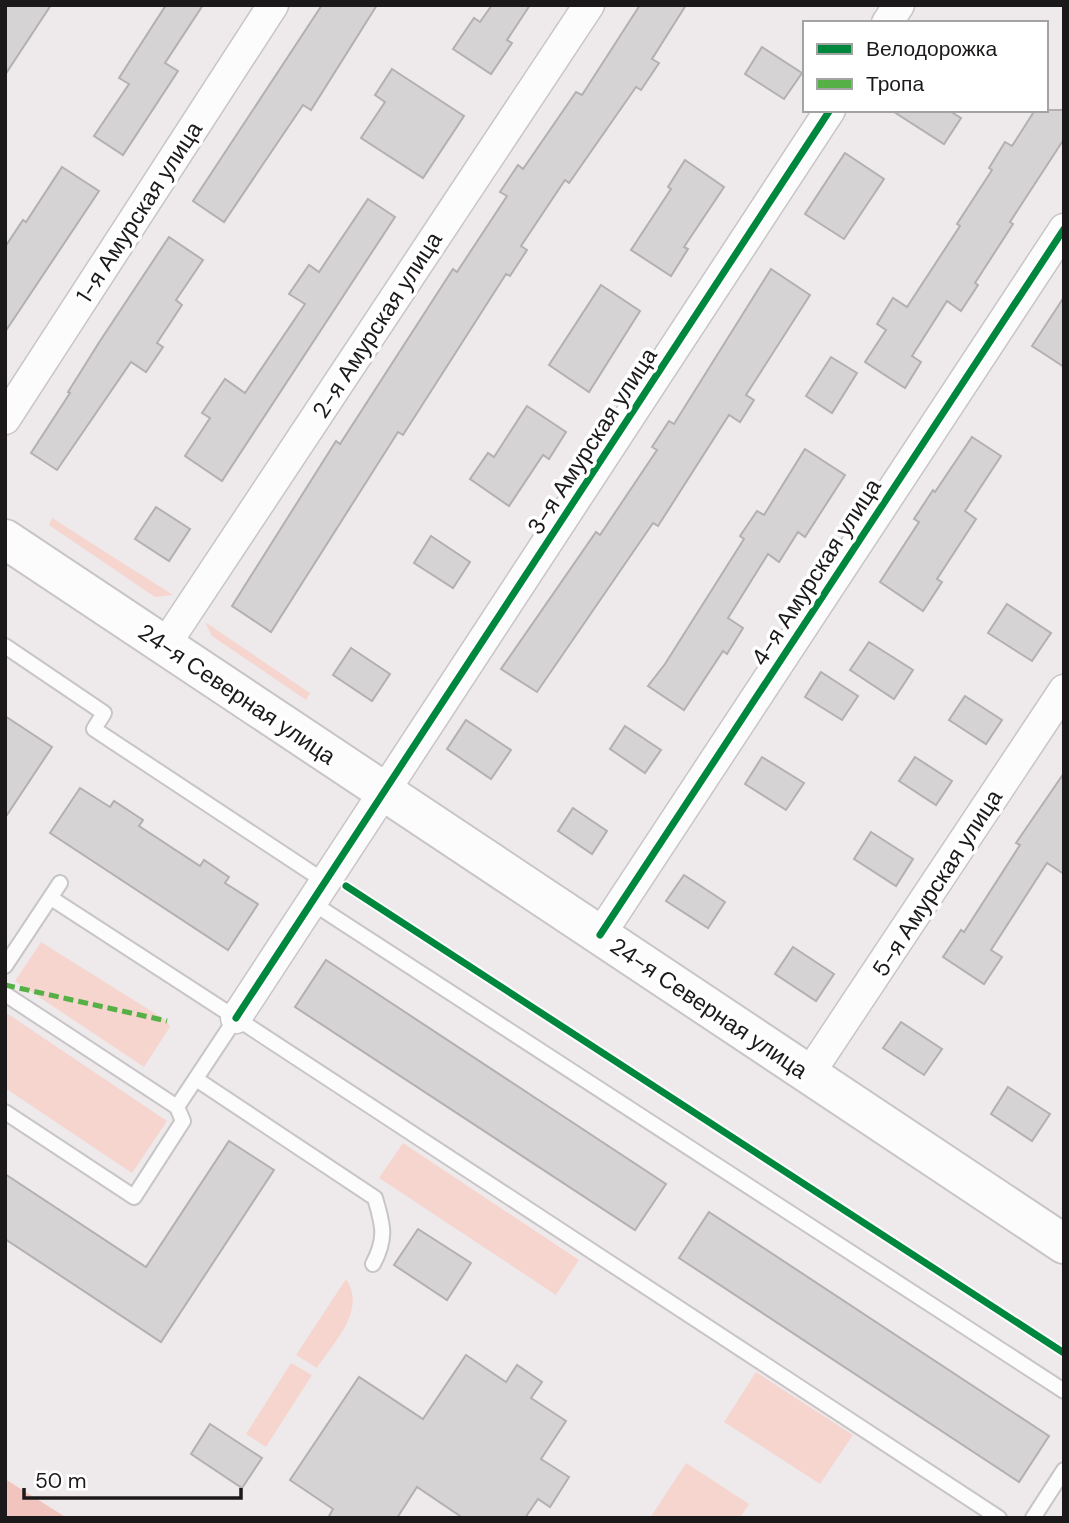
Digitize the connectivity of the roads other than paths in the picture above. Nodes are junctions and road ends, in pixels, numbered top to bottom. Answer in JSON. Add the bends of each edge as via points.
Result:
{"nodes":[{"id":1,"x":273,"y":5,"type":"edge"},
{"id":2,"x":589,"y":5,"type":"edge"},
{"id":3,"x":899,"y":5,"type":"edge"},
{"id":4,"x":888,"y":21,"type":"edge"},
{"id":5,"x":829,"y":112,"type":"edge"},
{"id":6,"x":1064,"y":229,"type":"edge"},
{"id":7,"x":5,"y":419,"type":"edge"},
{"id":8,"x":5,"y":539,"type":"edge"},
{"id":9,"x":165,"y":645,"type":"junction"},
{"id":10,"x":5,"y":646,"type":"edge"},
{"id":11,"x":1064,"y":690,"type":"edge"},
{"id":12,"x":385,"y":792,"type":"junction"},
{"id":13,"x":60,"y":883,"type":"dead end"},
{"id":14,"x":318,"y":892,"type":"junction"},
{"id":15,"x":51,"y":898,"type":"junction"},
{"id":16,"x":600,"y":935,"type":"junction"},
{"id":17,"x":5,"y":966,"type":"edge"},
{"id":18,"x":5,"y":994,"type":"edge"},
{"id":19,"x":236,"y":1017,"type":"junction"},
{"id":20,"x":809,"y":1074,"type":"junction"},
{"id":21,"x":196,"y":1079,"type":"junction"},
{"id":22,"x":177,"y":1107,"type":"junction"},
{"id":23,"x":5,"y":1112,"type":"edge"},
{"id":24,"x":1062,"y":1239,"type":"edge"},
{"id":25,"x":373,"y":1264,"type":"dead end"},
{"id":26,"x":1064,"y":1391,"type":"edge"},
{"id":27,"x":1064,"y":1470,"type":"edge"},
{"id":28,"x":999,"y":1518,"type":"edge"},
{"id":29,"x":1033,"y":1518,"type":"edge"}],
"edges":[{"from":1,"to":7,"type":"street","name":"1-я Амурская улица"},
{"from":2,"to":9,"type":"street","name":"2-я Амурская улица"},
{"from":3,"to":4,"type":"street"},
{"from":5,"to":12,"type":"street","name":"3-я Амурская улица"},
{"from":6,"to":16,"type":"street","name":"4-я Амурская улица"},
{"from":8,"to":9,"type":"main road","name":"24-я Северная улица"},
{"from":9,"to":12,"type":"main road","name":"24-я Северная улица"},
{"from":10,"to":14,"type":"lane","via":[[104,713],[94,729]]},
{"from":11,"to":20,"type":"street","name":"5-я Амурская улица"},
{"from":12,"to":14,"type":"street","name":"3-я Амурская улица"},
{"from":12,"to":16,"type":"main road","name":"24-я Северная улица"},
{"from":13,"to":15,"type":"lane"},
{"from":14,"to":19,"type":"street","name":"3-я Амурская улица"},
{"from":14,"to":26,"type":"lane"},
{"from":15,"to":17,"type":"lane"},
{"from":15,"to":19,"type":"lane"},
{"from":16,"to":20,"type":"main road","name":"24-я Северная улица"},
{"from":18,"to":22,"type":"lane"},
{"from":19,"to":21,"type":"lane"},
{"from":19,"to":28,"type":"lane"},
{"from":20,"to":24,"type":"main road","name":"24-я Северная улица"},
{"from":21,"to":22,"type":"lane"},
{"from":21,"to":25,"type":"lane","via":[[375,1198],[383,1226],[381,1248]]},
{"from":22,"to":23,"type":"lane","via":[[183,1121],[134,1197]]},
{"from":27,"to":29,"type":"lane"}]}
